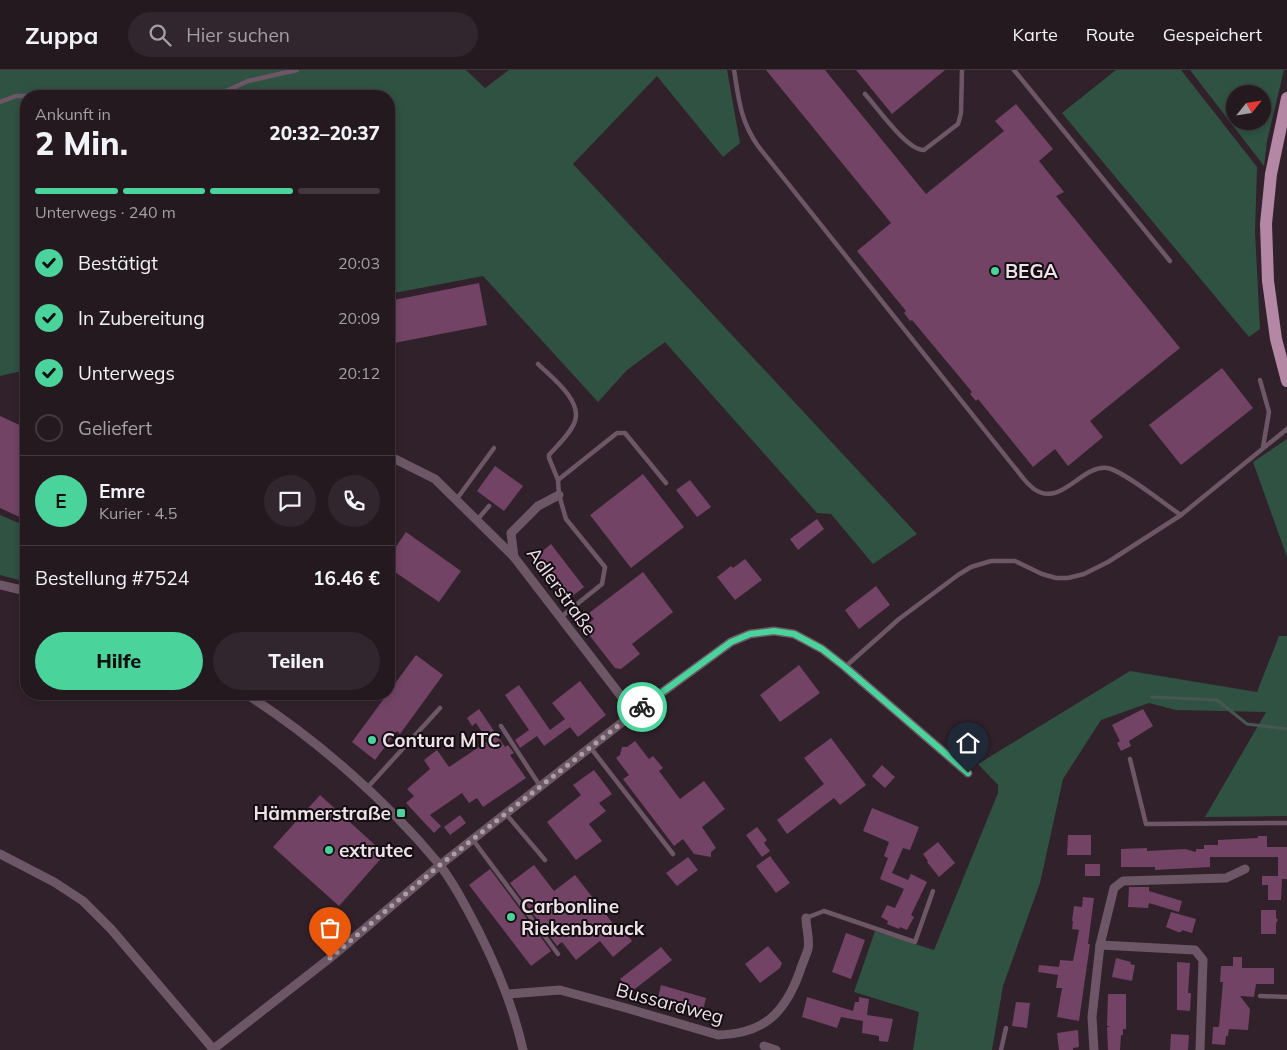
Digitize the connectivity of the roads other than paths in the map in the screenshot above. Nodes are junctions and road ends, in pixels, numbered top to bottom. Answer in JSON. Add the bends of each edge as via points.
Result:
{"nodes":[{"id":1,"x":297,"y":70,"type":"edge"},
{"id":2,"x":734,"y":70,"type":"edge"},
{"id":3,"x":962,"y":70,"type":"edge"},
{"id":4,"x":1014,"y":70,"type":"edge"},
{"id":5,"x":228,"y":90,"type":"edge"},
{"id":6,"x":865,"y":94,"type":"dead end"},
{"id":7,"x":20,"y":96,"type":"edge"},
{"id":8,"x":1287,"y":98,"type":"edge"},
{"id":9,"x":0,"y":102,"type":"edge"},
{"id":10,"x":1170,"y":261,"type":"dead end"},
{"id":11,"x":538,"y":364,"type":"dead end"},
{"id":12,"x":1260,"y":380,"type":"dead end"},
{"id":13,"x":1287,"y":381,"type":"edge"},
{"id":14,"x":1287,"y":429,"type":"edge"},
{"id":15,"x":494,"y":448,"type":"dead end"},
{"id":16,"x":1262,"y":448,"type":"junction"},
{"id":17,"x":395,"y":459,"type":"edge"},
{"id":18,"x":558,"y":480,"type":"junction"},
{"id":19,"x":666,"y":483,"type":"dead end"},
{"id":20,"x":559,"y":495,"type":"junction"},
{"id":21,"x":456,"y":500,"type":"junction"},
{"id":22,"x":489,"y":506,"type":"dead end"},
{"id":23,"x":1181,"y":515,"type":"junction"},
{"id":24,"x":477,"y":520,"type":"junction"},
{"id":25,"x":514,"y":557,"type":"junction"},
{"id":26,"x":0,"y":585,"type":"edge"},
{"id":27,"x":20,"y":590,"type":"edge"},
{"id":28,"x":560,"y":617,"type":"junction"},
{"id":29,"x":845,"y":667,"type":"junction"},
{"id":30,"x":255,"y":700,"type":"edge"},
{"id":31,"x":440,"y":708,"type":"dead end"},
{"id":32,"x":634,"y":713,"type":"junction"},
{"id":33,"x":500,"y":726,"type":"dead end"},
{"id":34,"x":590,"y":747,"type":"junction"},
{"id":35,"x":1130,"y":759,"type":"dead end"},
{"id":36,"x":968,"y":773,"type":"dead end"},
{"id":37,"x":540,"y":786,"type":"junction"},
{"id":38,"x":367,"y":788,"type":"junction"},
{"id":39,"x":506,"y":814,"type":"junction"},
{"id":40,"x":1287,"y":823,"type":"edge"},
{"id":41,"x":473,"y":840,"type":"junction"},
{"id":42,"x":0,"y":854,"type":"edge"},
{"id":43,"x":673,"y":854,"type":"dead end"},
{"id":44,"x":545,"y":860,"type":"dead end"},
{"id":45,"x":440,"y":865,"type":"junction"},
{"id":46,"x":1244,"y":869,"type":"dead end"},
{"id":47,"x":933,"y":891,"type":"dead end"},
{"id":48,"x":806,"y":918,"type":"joint"},
{"id":49,"x":1100,"y":945,"type":"junction"},
{"id":50,"x":558,"y":954,"type":"dead end"},
{"id":51,"x":508,"y":994,"type":"junction"},
{"id":52,"x":1260,"y":996,"type":"dead end"},
{"id":53,"x":1287,"y":997,"type":"edge"},
{"id":54,"x":1006,"y":1028,"type":"dead end"},
{"id":55,"x":764,"y":1046,"type":"dead end"},
{"id":56,"x":213,"y":1050,"type":"edge"},
{"id":57,"x":523,"y":1050,"type":"edge"},
{"id":58,"x":776,"y":1050,"type":"edge"},
{"id":59,"x":1001,"y":1050,"type":"edge"},
{"id":60,"x":1094,"y":1050,"type":"edge"},
{"id":61,"x":1200,"y":1050,"type":"edge"}],
"edges":[{"from":1,"to":5,"type":"lane","via":[[248,81]]},
{"from":2,"to":23,"type":"lane","via":[[742,117],[758,146],[1035,490],[1056,493],[1094,470],[1108,468]]},
{"from":3,"to":6,"type":"lane","via":[[958,124],[924,150],[918,150],[907,142]]},
{"from":4,"to":10,"type":"lane"},
{"from":7,"to":9,"type":"lane"},
{"from":8,"to":13,"type":"main road","via":[[1272,169],[1266,224],[1268,281],[1276,339]]},
{"from":11,"to":18,"type":"lane","via":[[566,390],[576,412],[576,420],[570,430],[549,455]]},
{"from":12,"to":16,"type":"lane","via":[[1269,412]]},
{"from":14,"to":16,"type":"lane"},
{"from":15,"to":21,"type":"lane"},
{"from":16,"to":23,"type":"lane"},
{"from":17,"to":21,"type":"street","via":[[435,479]]},
{"from":18,"to":19,"type":"lane","via":[[617,433],[625,433]]},
{"from":18,"to":20,"type":"lane"},
{"from":20,"to":25,"type":"street","name":"Adlerstraße","via":[[538,506],[511,533]]},
{"from":20,"to":28,"type":"lane","via":[[566,519],[605,567],[602,584]]},
{"from":21,"to":24,"type":"street"},
{"from":22,"to":24,"type":"lane"},
{"from":23,"to":29,"type":"lane","via":[[1130,550],[1084,574],[1056,578],[1006,560],[971,568],[906,614]]},
{"from":24,"to":25,"type":"street"},
{"from":25,"to":28,"type":"street","name":"Adlerstraße"},
{"from":26,"to":27,"type":"street"},
{"from":28,"to":32,"type":"street","name":"Adlerstraße"},
{"from":29,"to":32,"type":"street","via":[[822,649],[794,634],[774,631],[750,634],[731,642]]},
{"from":29,"to":36,"type":"street"},
{"from":30,"to":38,"type":"street","via":[[289,723]]},
{"from":31,"to":38,"type":"lane"},
{"from":32,"to":34,"type":"street"},
{"from":33,"to":37,"type":"lane"},
{"from":34,"to":37,"type":"street"},
{"from":34,"to":43,"type":"lane"},
{"from":35,"to":40,"type":"lane","via":[[1146,824]]},
{"from":37,"to":39,"type":"street"},
{"from":38,"to":45,"type":"street"},
{"from":39,"to":41,"type":"street"},
{"from":39,"to":44,"type":"lane"},
{"from":41,"to":45,"type":"street"},
{"from":41,"to":50,"type":"lane"},
{"from":42,"to":56,"type":"street","via":[[83,901],[111,929]]},
{"from":45,"to":51,"type":"street","via":[[476,926]]},
{"from":45,"to":56,"type":"street","via":[[330,958]]},
{"from":46,"to":49,"type":"street","via":[[1226,878],[1123,881],[1114,888]]},
{"from":47,"to":48,"type":"lane","via":[[915,942],[824,912]]},
{"from":48,"to":51,"type":"street","name":"Bussardweg","via":[[808,948],[794,987],[772,1019],[734,1035],[718,1035],[560,990]]},
{"from":49,"to":60,"type":"street","via":[[1092,1017]]},
{"from":49,"to":61,"type":"street","via":[[1195,950],[1203,960]]},
{"from":51,"to":57,"type":"street"},
{"from":52,"to":53,"type":"lane"},
{"from":54,"to":59,"type":"lane"},
{"from":55,"to":58,"type":"street"}]}
